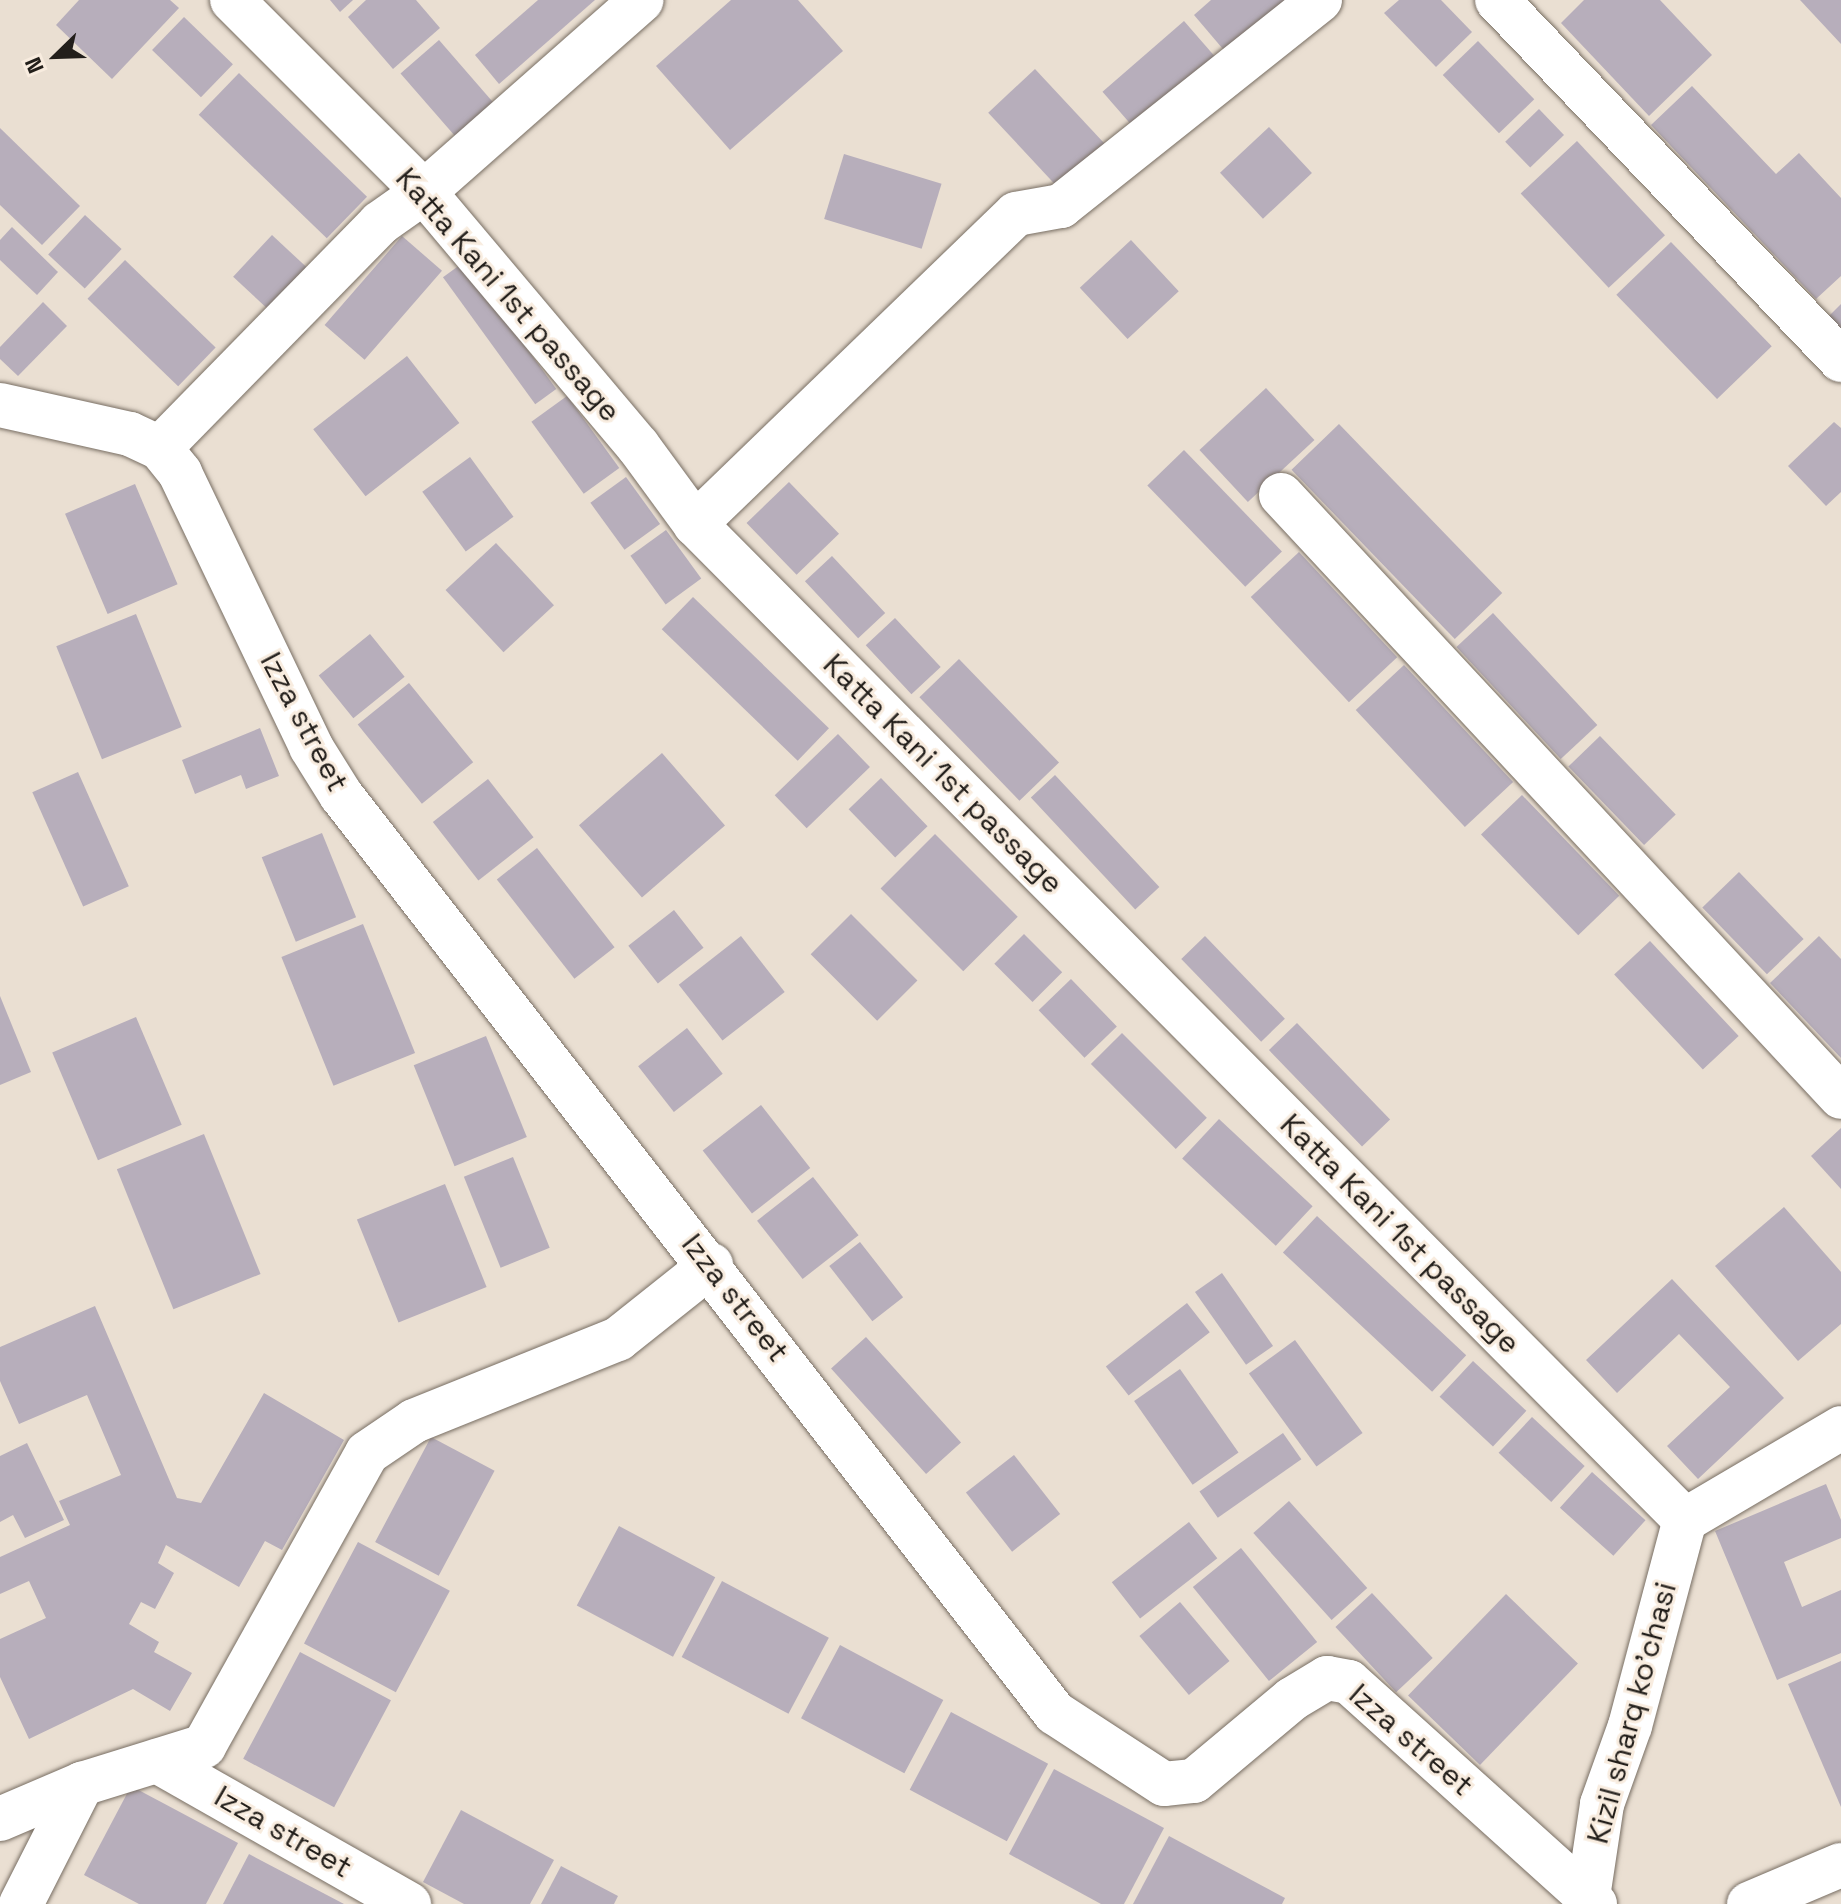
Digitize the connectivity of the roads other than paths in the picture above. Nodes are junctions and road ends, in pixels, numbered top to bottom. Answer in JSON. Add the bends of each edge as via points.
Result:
{"nodes":[{"id":1,"x":232,"y":0,"type":"edge"},
{"id":2,"x":642,"y":0,"type":"edge"},
{"id":3,"x":1320,"y":0,"type":"edge"},
{"id":4,"x":1497,"y":0,"type":"edge"},
{"id":5,"x":424,"y":192,"type":"junction"},
{"id":6,"x":1841,"y":360,"type":"edge"},
{"id":7,"x":0,"y":405,"type":"edge"},
{"id":8,"x":160,"y":448,"type":"junction"},
{"id":9,"x":1281,"y":495,"type":"dead end"},
{"id":10,"x":695,"y":524,"type":"junction"},
{"id":11,"x":1841,"y":1097,"type":"edge"},
{"id":12,"x":711,"y":1265,"type":"junction"},
{"id":13,"x":1841,"y":1428,"type":"edge"},
{"id":14,"x":1685,"y":1520,"type":"junction"},
{"id":15,"x":157,"y":1761,"type":"junction"},
{"id":16,"x":82,"y":1784,"type":"junction"},
{"id":17,"x":0,"y":1819,"type":"edge"},
{"id":18,"x":1841,"y":1865,"type":"edge"},
{"id":19,"x":1592,"y":1900,"type":"edge"},
{"id":20,"x":21,"y":1904,"type":"edge"},
{"id":21,"x":409,"y":1904,"type":"edge"},
{"id":22,"x":1749,"y":1904,"type":"edge"}],
"edges":[{"from":1,"to":5,"type":"street","name":"Katta Kani 1st passage"},
{"from":2,"to":5,"type":"street"},
{"from":3,"to":10,"type":"street","via":[[1061,206],[1016,214]]},
{"from":4,"to":6,"type":"street"},
{"from":5,"to":8,"type":"street","via":[[380,223]]},
{"from":5,"to":10,"type":"street","name":"Katta Kani 1st passage","via":[[638,446]]},
{"from":7,"to":8,"type":"street","via":[[130,434]]},
{"from":8,"to":12,"type":"street","name":"Izza street","via":[[180,473],[311,747],[341,795]]},
{"from":9,"to":11,"type":"street"},
{"from":10,"to":14,"type":"street","name":"Katta Kani 1st passage"},
{"from":12,"to":15,"type":"street","via":[[618,1339],[414,1421],[367,1453],[204,1746]]},
{"from":12,"to":19,"type":"street","name":"Izza street","via":[[1055,1713],[1164,1784],[1194,1781],[1292,1699],[1327,1678],[1349,1682]]},
{"from":13,"to":14,"type":"street"},
{"from":14,"to":19,"type":"street","name":"Kizil sharq ko'chasi","via":[[1630,1726],[1602,1804]]},
{"from":15,"to":16,"type":"street"},
{"from":15,"to":21,"type":"street","name":"Izza street"},
{"from":16,"to":17,"type":"street"},
{"from":16,"to":20,"type":"street"},
{"from":18,"to":22,"type":"street"}]}
